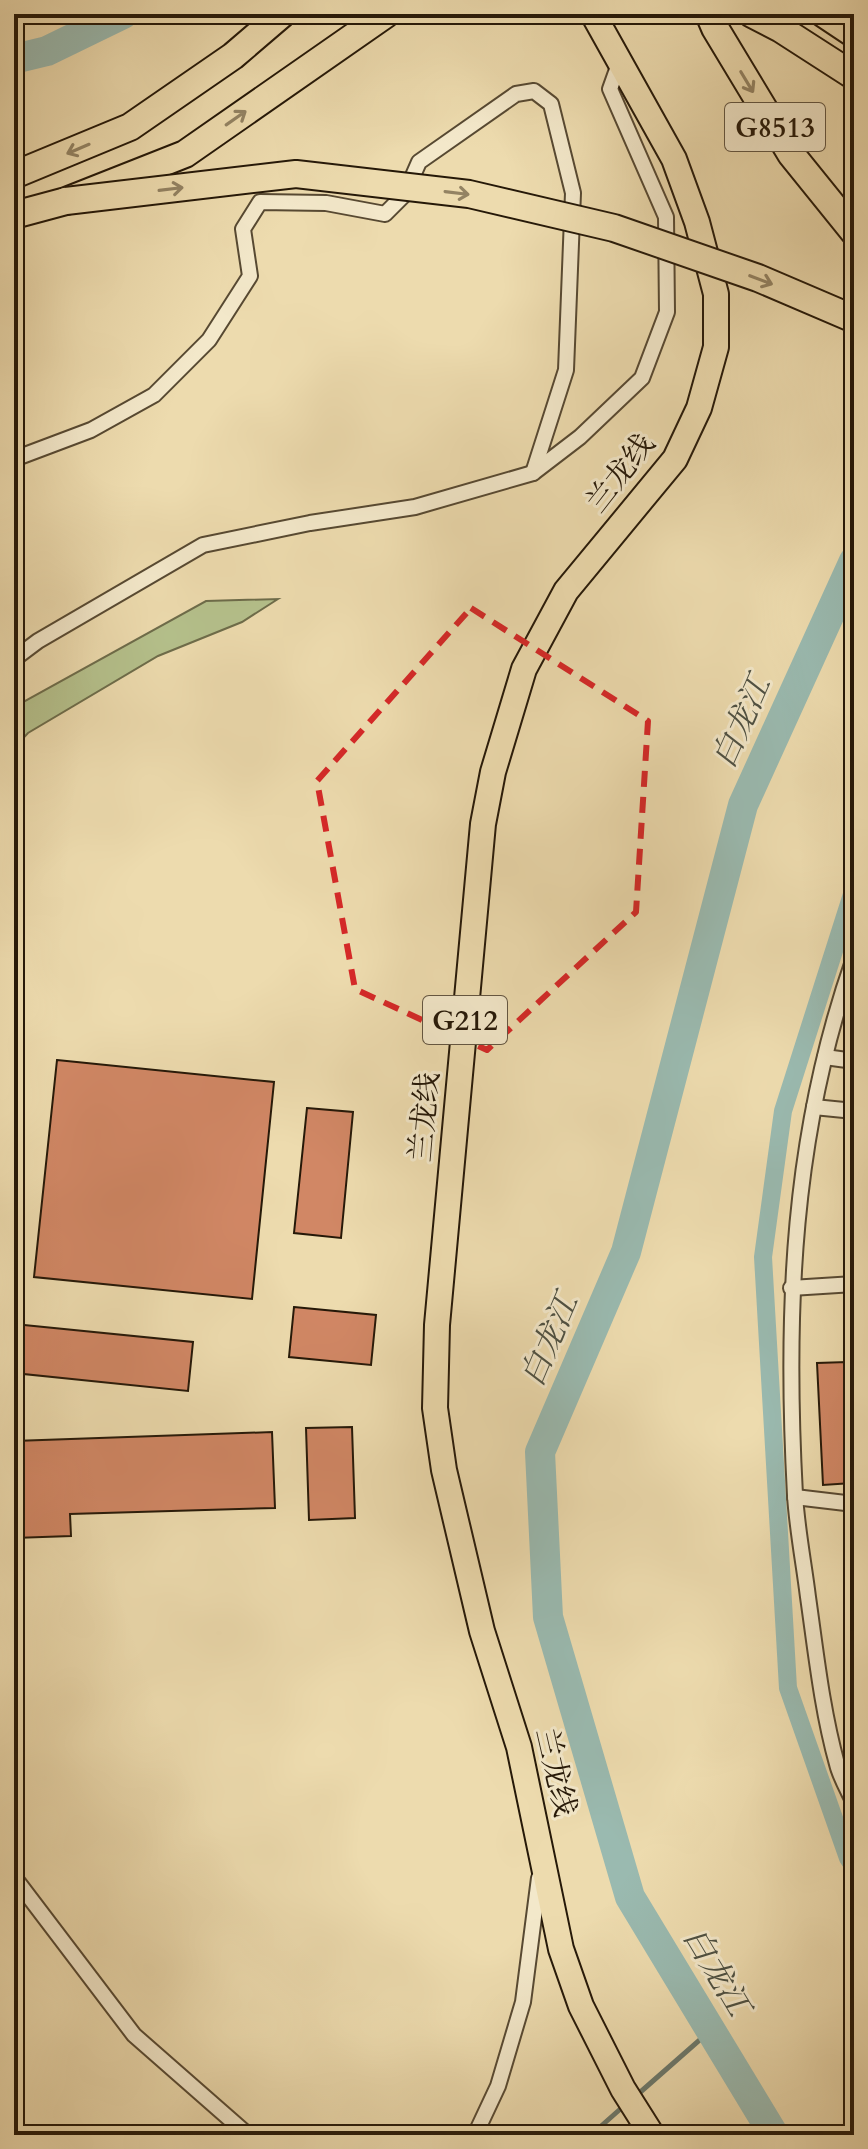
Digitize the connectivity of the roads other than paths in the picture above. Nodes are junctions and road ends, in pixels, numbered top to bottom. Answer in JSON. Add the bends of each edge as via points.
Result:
{"nodes":[{"id":1,"x":282,"y":14,"type":"edge"},
{"id":2,"x":386,"y":14,"type":"edge"},
{"id":3,"x":593,"y":14,"type":"edge"},
{"id":4,"x":709,"y":14,"type":"edge"},
{"id":5,"x":752,"y":14,"type":"edge"},
{"id":6,"x":824,"y":14,"type":"edge"},
{"id":7,"x":854,"y":34,"type":"edge"},
{"id":8,"x":620,"y":61,"type":"junction"},
{"id":9,"x":854,"y":76,"type":"edge"},
{"id":10,"x":14,"y":175,"type":"edge"},
{"id":11,"x":66,"y":201,"type":"junction"},
{"id":12,"x":14,"y":215,"type":"edge"},
{"id":13,"x":854,"y":232,"type":"edge"},
{"id":14,"x":854,"y":319,"type":"edge"},
{"id":15,"x":14,"y":459,"type":"edge"},
{"id":16,"x":533,"y":473,"type":"junction"},
{"id":17,"x":14,"y":659,"type":"edge"},
{"id":18,"x":854,"y":958,"type":"edge"},
{"id":19,"x":825,"y":1057,"type":"junction"},
{"id":20,"x":854,"y":1061,"type":"edge"},
{"id":21,"x":814,"y":1107,"type":"junction"},
{"id":22,"x":854,"y":1111,"type":"edge"},
{"id":23,"x":854,"y":1284,"type":"edge"},
{"id":24,"x":791,"y":1288,"type":"junction"},
{"id":25,"x":795,"y":1497,"type":"junction"},
{"id":26,"x":854,"y":1504,"type":"edge"},
{"id":27,"x":854,"y":1803,"type":"edge"},
{"id":28,"x":542,"y":1858,"type":"junction"},
{"id":29,"x":14,"y":1877,"type":"edge"},
{"id":30,"x":645,"y":2126,"type":"edge"},
{"id":31,"x":248,"y":2135,"type":"edge"},
{"id":32,"x":475,"y":2135,"type":"edge"}],
"edges":[{"from":1,"to":10,"type":"highway","one_way":true,"via":[[233,56],[130,127]]},
{"from":11,"to":2,"type":"highway","one_way":true,"bridge":true,"via":[[185,154]]},
{"from":3,"to":8,"type":"highway","name":"兰龙线","number":"G212"},
{"from":4,"to":13,"type":"highway","number":"G8513","one_way":true,"via":[[791,154]]},
{"from":5,"to":9,"type":"highway"},
{"from":6,"to":7,"type":"highway"},
{"from":8,"to":16,"type":"street","via":[[610,89],[666,217],[667,312],[642,378]]},
{"from":8,"to":28,"type":"highway","name":"兰龙线","number":"G212","via":[[674,159],[697,222],[716,294],[716,347],[699,408],[675,459],[566,591],[524,669],[493,772],[483,824],[437,1325],[435,1408],[444,1470],[482,1631],[519,1747]]},
{"from":11,"to":12,"type":"highway"},
{"from":11,"to":14,"type":"highway","one_way":true,"bridge":true,"via":[[296,174],[469,194],[614,228],[758,278]]},
{"from":15,"to":16,"type":"street","via":[[91,430],[154,395],[209,340],[250,276],[243,229],[260,202],[326,203],[385,214],[405,194],[419,162],[516,94],[534,91],[551,104],[573,193],[566,370]]},
{"from":16,"to":17,"type":"street","via":[[415,507],[203,545]]},
{"from":18,"to":19,"type":"street"},
{"from":19,"to":20,"type":"street"},
{"from":19,"to":21,"type":"street"},
{"from":21,"to":22,"type":"street"},
{"from":21,"to":24,"type":"street","via":[[801,1176]]},
{"from":23,"to":24,"type":"street"},
{"from":24,"to":25,"type":"street"},
{"from":25,"to":26,"type":"street"},
{"from":25,"to":27,"type":"street","via":[[818,1669],[837,1767]]},
{"from":28,"to":30,"type":"highway","name":"兰龙线","number":"G212","via":[[561,1949],[581,2006]]},
{"from":28,"to":32,"type":"street","via":[[523,2002],[498,2086]]},
{"from":29,"to":31,"type":"street","via":[[134,2035]]}]}
